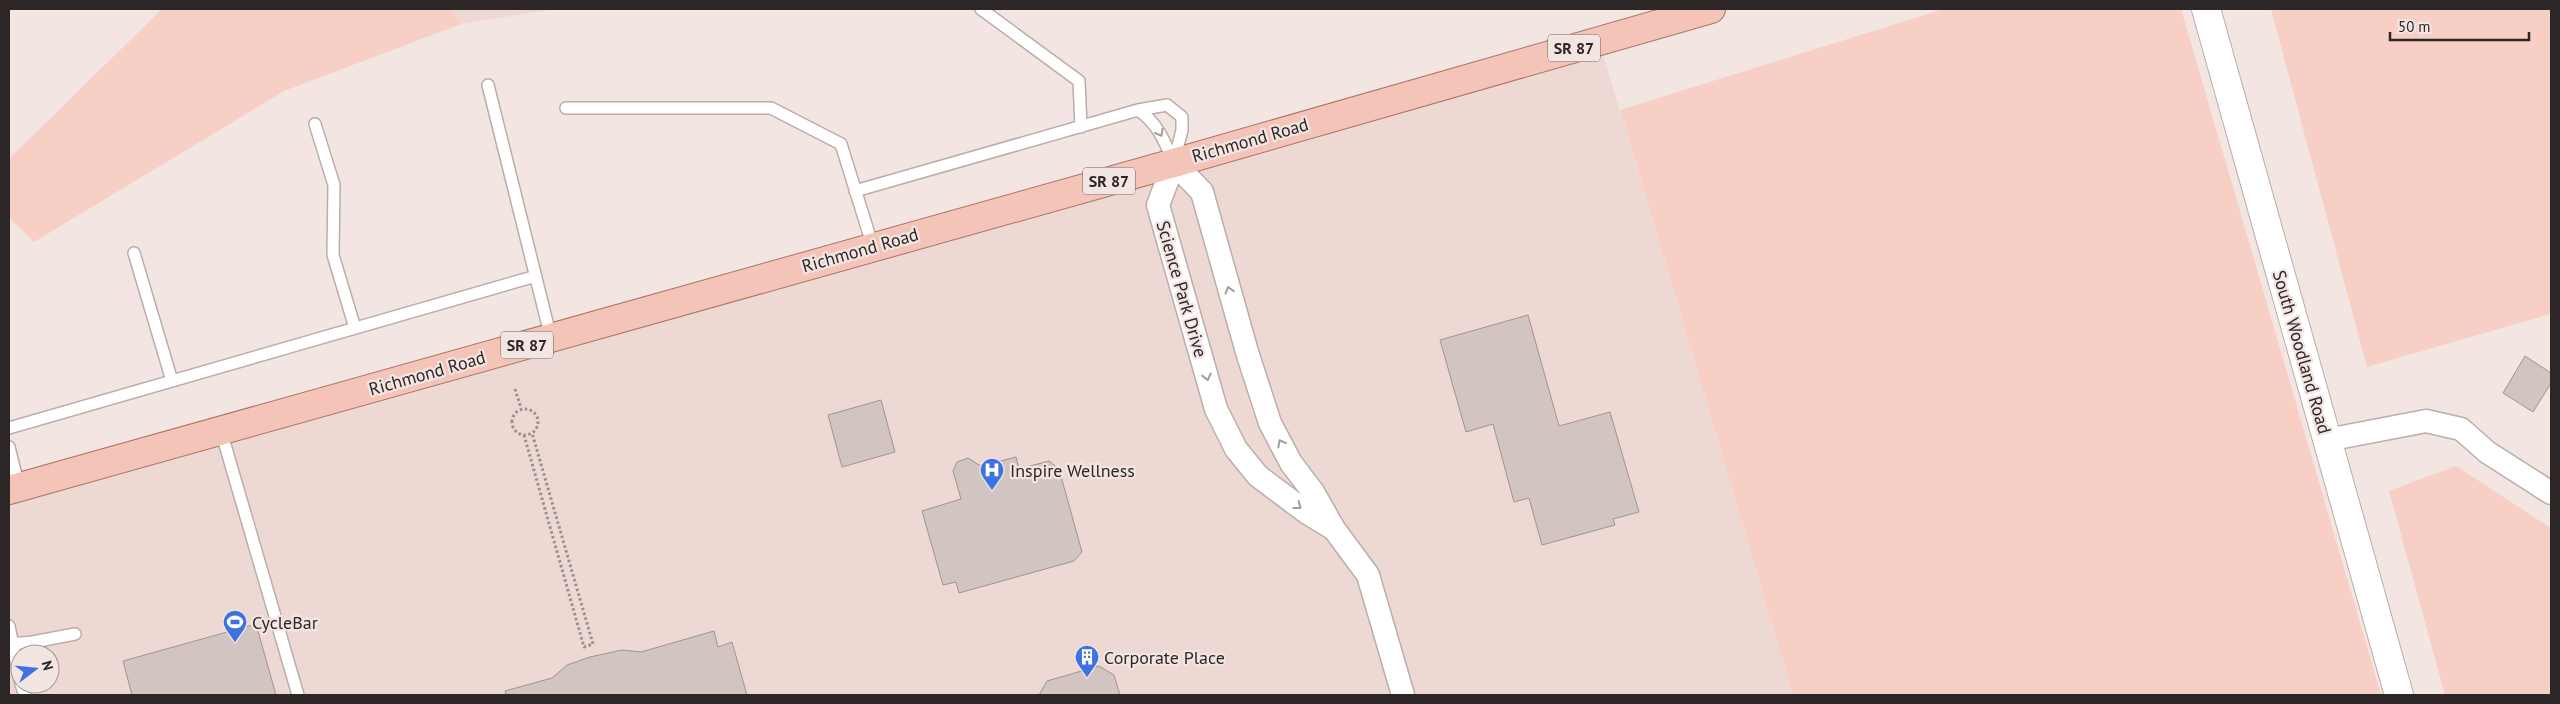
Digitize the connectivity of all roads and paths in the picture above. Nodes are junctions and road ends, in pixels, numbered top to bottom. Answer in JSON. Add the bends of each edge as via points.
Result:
{"nodes":[{"id":1,"x":981,"y":9,"type":"edge"},
{"id":2,"x":1711,"y":9,"type":"edge"},
{"id":3,"x":2206,"y":9,"type":"edge"},
{"id":4,"x":488,"y":85,"type":"dead end"},
{"id":5,"x":566,"y":108,"type":"dead end"},
{"id":6,"x":1138,"y":110,"type":"junction"},
{"id":7,"x":315,"y":124,"type":"dead end"},
{"id":8,"x":1081,"y":127,"type":"junction"},
{"id":9,"x":1174,"y":163,"type":"junction"},
{"id":10,"x":855,"y":191,"type":"junction"},
{"id":11,"x":873,"y":247,"type":"junction"},
{"id":12,"x":134,"y":253,"type":"dead end"},
{"id":13,"x":536,"y":276,"type":"junction"},
{"id":14,"x":356,"y":328,"type":"junction"},
{"id":15,"x":551,"y":338,"type":"junction"},
{"id":16,"x":172,"y":381,"type":"junction"},
{"id":17,"x":515,"y":389,"type":"dead end"},
{"id":18,"x":521,"y":408,"type":"junction"},
{"id":19,"x":9,"y":428,"type":"edge"},
{"id":20,"x":221,"y":431,"type":"junction"},
{"id":21,"x":532,"y":433,"type":"junction"},
{"id":22,"x":524,"y":435,"type":"junction"},
{"id":23,"x":2327,"y":440,"type":"junction"},
{"id":24,"x":9,"y":447,"type":"edge"},
{"id":25,"x":14,"y":489,"type":"edge"},
{"id":26,"x":2551,"y":493,"type":"edge"},
{"id":27,"x":1334,"y":529,"type":"junction"},
{"id":28,"x":9,"y":626,"type":"edge"},
{"id":29,"x":75,"y":634,"type":"dead end"},
{"id":30,"x":11,"y":644,"type":"edge"},
{"id":31,"x":298,"y":695,"type":"edge"},
{"id":32,"x":1403,"y":695,"type":"edge"},
{"id":33,"x":2399,"y":695,"type":"edge"}],
"edges":[{"from":1,"to":8,"type":"lane","via":[[1079,81]]},
{"from":2,"to":9,"type":"main road","name":"Richmond Road","number":"SR 87"},
{"from":3,"to":23,"type":"street","name":"South Woodland Road"},
{"from":4,"to":13,"type":"lane"},
{"from":5,"to":10,"type":"lane","via":[[771,108],[841,144]]},
{"from":6,"to":8,"type":"lane"},
{"from":6,"to":9,"type":"lane","one_way":true,"via":[[1151,118]]},
{"from":6,"to":9,"type":"lane","via":[[1168,105],[1182,117]]},
{"from":7,"to":14,"type":"lane","via":[[334,186],[333,255]]},
{"from":8,"to":10,"type":"lane"},
{"from":9,"to":11,"type":"main road","name":"Richmond Road","number":"SR 87"},
{"from":27,"to":9,"type":"street","name":"Science Park Drive","one_way":true,"via":[[1313,492],[1291,463],[1270,423],[1202,192]]},
{"from":9,"to":27,"type":"street","name":"Science Park Drive","one_way":true,"via":[[1158,206],[1216,409],[1236,449],[1258,476]]},
{"from":10,"to":11,"type":"lane"},
{"from":11,"to":15,"type":"main road","name":"Richmond Road","number":"SR 87"},
{"from":12,"to":16,"type":"lane"},
{"from":13,"to":14,"type":"lane"},
{"from":13,"to":15,"type":"lane"},
{"from":14,"to":16,"type":"lane"},
{"from":15,"to":20,"type":"main road","name":"Richmond Road","number":"SR 87"},
{"from":16,"to":19,"type":"lane"},
{"from":17,"to":18,"type":"path"},
{"from":18,"to":21,"type":"path","via":[[533,410],[538,418],[538,426]]},
{"from":18,"to":22,"type":"path","via":[[513,415],[512,424],[516,432]]},
{"from":20,"to":25,"type":"main road","name":"Richmond Road","number":"SR 87"},
{"from":20,"to":31,"type":"lane"},
{"from":21,"to":22,"type":"path"},
{"from":21,"to":22,"type":"path","via":[[593,644],[584,647]]},
{"from":23,"to":26,"type":"street","via":[[2426,421],[2461,429],[2487,452]]},
{"from":23,"to":33,"type":"street","name":"South Woodland Road"},
{"from":24,"to":25,"type":"lane"},
{"from":27,"to":32,"type":"street","name":"Science Park Drive","via":[[1368,575]]},
{"from":28,"to":30,"type":"lane"},
{"from":29,"to":30,"type":"lane"}]}
